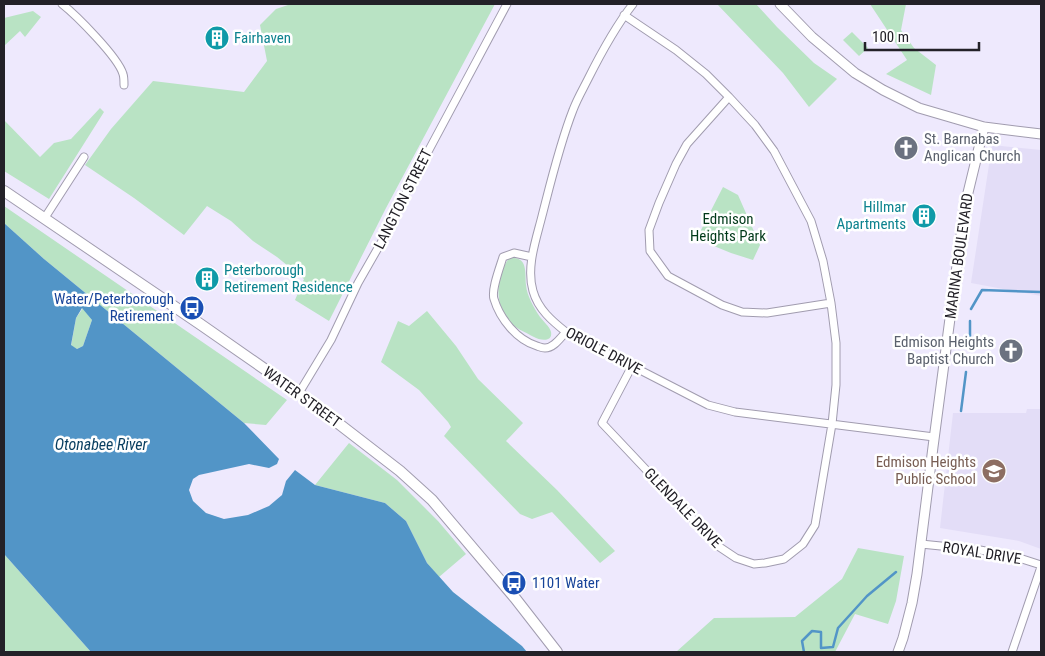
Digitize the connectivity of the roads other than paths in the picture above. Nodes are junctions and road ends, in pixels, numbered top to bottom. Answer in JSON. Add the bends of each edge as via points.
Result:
{"nodes":[{"id":1,"x":62,"y":4,"type":"edge"},
{"id":2,"x":507,"y":4,"type":"edge"},
{"id":3,"x":633,"y":4,"type":"edge"},
{"id":4,"x":780,"y":4,"type":"edge"},
{"id":5,"x":624,"y":15,"type":"junction"},
{"id":6,"x":124,"y":85,"type":"dead end"},
{"id":7,"x":729,"y":97,"type":"junction"},
{"id":8,"x":984,"y":127,"type":"junction"},
{"id":9,"x":1041,"y":134,"type":"edge"},
{"id":10,"x":84,"y":157,"type":"dead end"},
{"id":11,"x":4,"y":191,"type":"edge"},
{"id":12,"x":44,"y":219,"type":"junction"},
{"id":13,"x":532,"y":257,"type":"junction"},
{"id":14,"x":831,"y":303,"type":"junction"},
{"id":15,"x":566,"y":332,"type":"junction"},
{"id":16,"x":632,"y":366,"type":"junction"},
{"id":17,"x":299,"y":393,"type":"junction"},
{"id":18,"x":832,"y":424,"type":"junction"},
{"id":19,"x":934,"y":438,"type":"junction"},
{"id":20,"x":921,"y":544,"type":"junction"},
{"id":21,"x":1041,"y":566,"type":"edge"},
{"id":22,"x":557,"y":652,"type":"edge"},
{"id":23,"x":898,"y":652,"type":"edge"},
{"id":24,"x":1012,"y":652,"type":"edge"}],
"edges":[{"from":1,"to":6,"type":"street","via":[[114,59],[123,74]]},
{"from":2,"to":17,"type":"street","name":"LANGTON STREET","via":[[358,283],[331,340]]},
{"from":3,"to":5,"type":"street","name":"ORIOLE DRIVE"},
{"from":4,"to":8,"type":"street","via":[[812,37],[855,73],[883,90],[919,108]]},
{"from":5,"to":7,"type":"street","via":[[676,50]]},
{"from":5,"to":13,"type":"street","name":"ORIOLE DRIVE","via":[[573,109]]},
{"from":7,"to":14,"type":"street","via":[[774,151],[811,221]]},
{"from":7,"to":14,"type":"street","via":[[687,144],[676,164],[649,230],[650,251],[668,276],[722,306],[742,312],[767,313]]},
{"from":8,"to":9,"type":"street"},
{"from":8,"to":19,"type":"street","name":"MARINA BOULEVARD","via":[[965,205]]},
{"from":10,"to":12,"type":"street"},
{"from":11,"to":12,"type":"main road","name":"WATER STREET"},
{"from":12,"to":17,"type":"main road","name":"WATER STREET"},
{"from":13,"to":15,"type":"street","name":"ORIOLE DRIVE","via":[[530,275],[533,292],[549,318]]},
{"from":13,"to":15,"type":"street","via":[[514,253],[503,257],[493,297],[512,330],[529,344],[546,348],[556,344]]},
{"from":14,"to":18,"type":"street","via":[[836,351]]},
{"from":15,"to":16,"type":"street","name":"ORIOLE DRIVE"},
{"from":16,"to":18,"type":"street","name":"ORIOLE DRIVE","via":[[708,405],[736,412]]},
{"from":16,"to":18,"type":"street","name":"GLENDALE DRIVE","via":[[602,423],[718,546],[736,558],[754,564],[784,559],[803,544],[815,525]]},
{"from":17,"to":22,"type":"main road","name":"WATER STREET","via":[[400,471],[432,500]]},
{"from":18,"to":19,"type":"street","name":"ORIOLE DRIVE"},
{"from":19,"to":20,"type":"street","name":"MARINA BOULEVARD"},
{"from":20,"to":21,"type":"street","name":"ROYAL DRIVE","via":[[1013,556]]},
{"from":20,"to":23,"type":"street","name":"MARINA BOULEVARD","via":[[912,603]]},
{"from":21,"to":24,"type":"street"}]}
